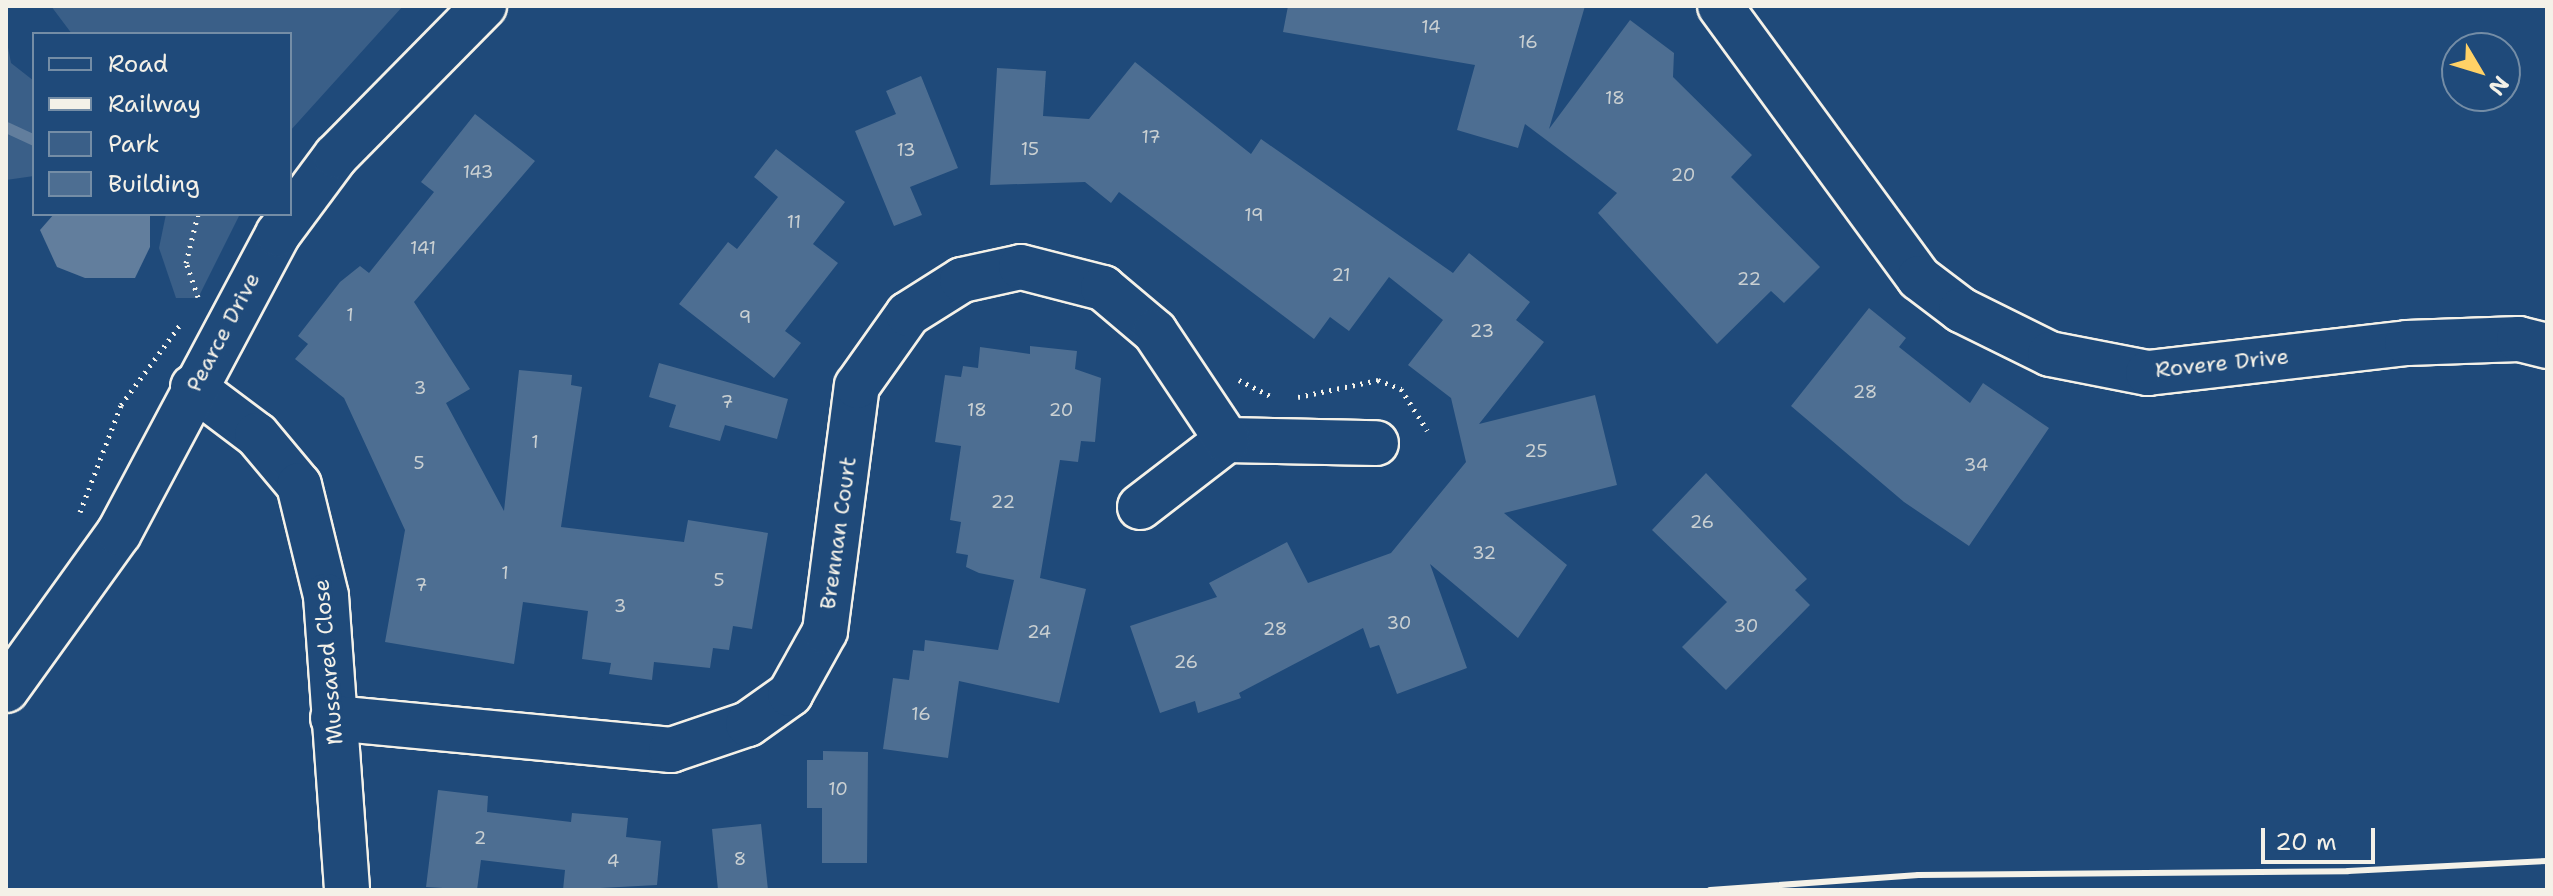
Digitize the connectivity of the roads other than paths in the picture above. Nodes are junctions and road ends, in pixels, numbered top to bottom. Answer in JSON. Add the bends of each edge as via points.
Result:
{"nodes":[{"id":1,"x":484,"y":6,"type":"edge"},
{"id":2,"x":1720,"y":6,"type":"edge"},
{"id":3,"x":292,"y":215,"type":"edge"},
{"id":4,"x":291,"y":216,"type":"edge"},
{"id":5,"x":2547,"y":346,"type":"edge"},
{"id":6,"x":193,"y":387,"type":"junction"},
{"id":7,"x":1227,"y":440,"type":"junction"},
{"id":8,"x":1376,"y":443,"type":"dead end"},
{"id":9,"x":1140,"y":507,"type":"dead end"},
{"id":10,"x":6,"y":690,"type":"edge"},
{"id":11,"x":333,"y":718,"type":"junction"},
{"id":12,"x":347,"y":890,"type":"edge"}],
"edges":[{"from":1,"to":3,"type":"street","name":"Pearce Drive","via":[[336,156]]},
{"from":2,"to":5,"type":"street","name":"Rovere Drive","via":[[1919,278],[1961,310],[2035,348],[2092,367],[2148,373],[2407,343],[2519,339]]},
{"from":4,"to":6,"type":"street","name":"Pearce Drive"},
{"from":6,"to":10,"type":"street","name":"Pearce Drive","via":[[119,533]]},
{"from":6,"to":11,"type":"street","name":"Mussared Close","via":[[257,435],[299,485],[326,596]]},
{"from":7,"to":8,"type":"street"},
{"from":7,"to":9,"type":"street"},
{"from":7,"to":11,"type":"street","name":"Brennan Court","via":[[1155,332],[1103,288],[1021,267],[962,280],[908,314],[857,386],[825,631],[790,694],[748,724],[671,750]]},
{"from":11,"to":12,"type":"street","name":"Mussared Close"}]}
